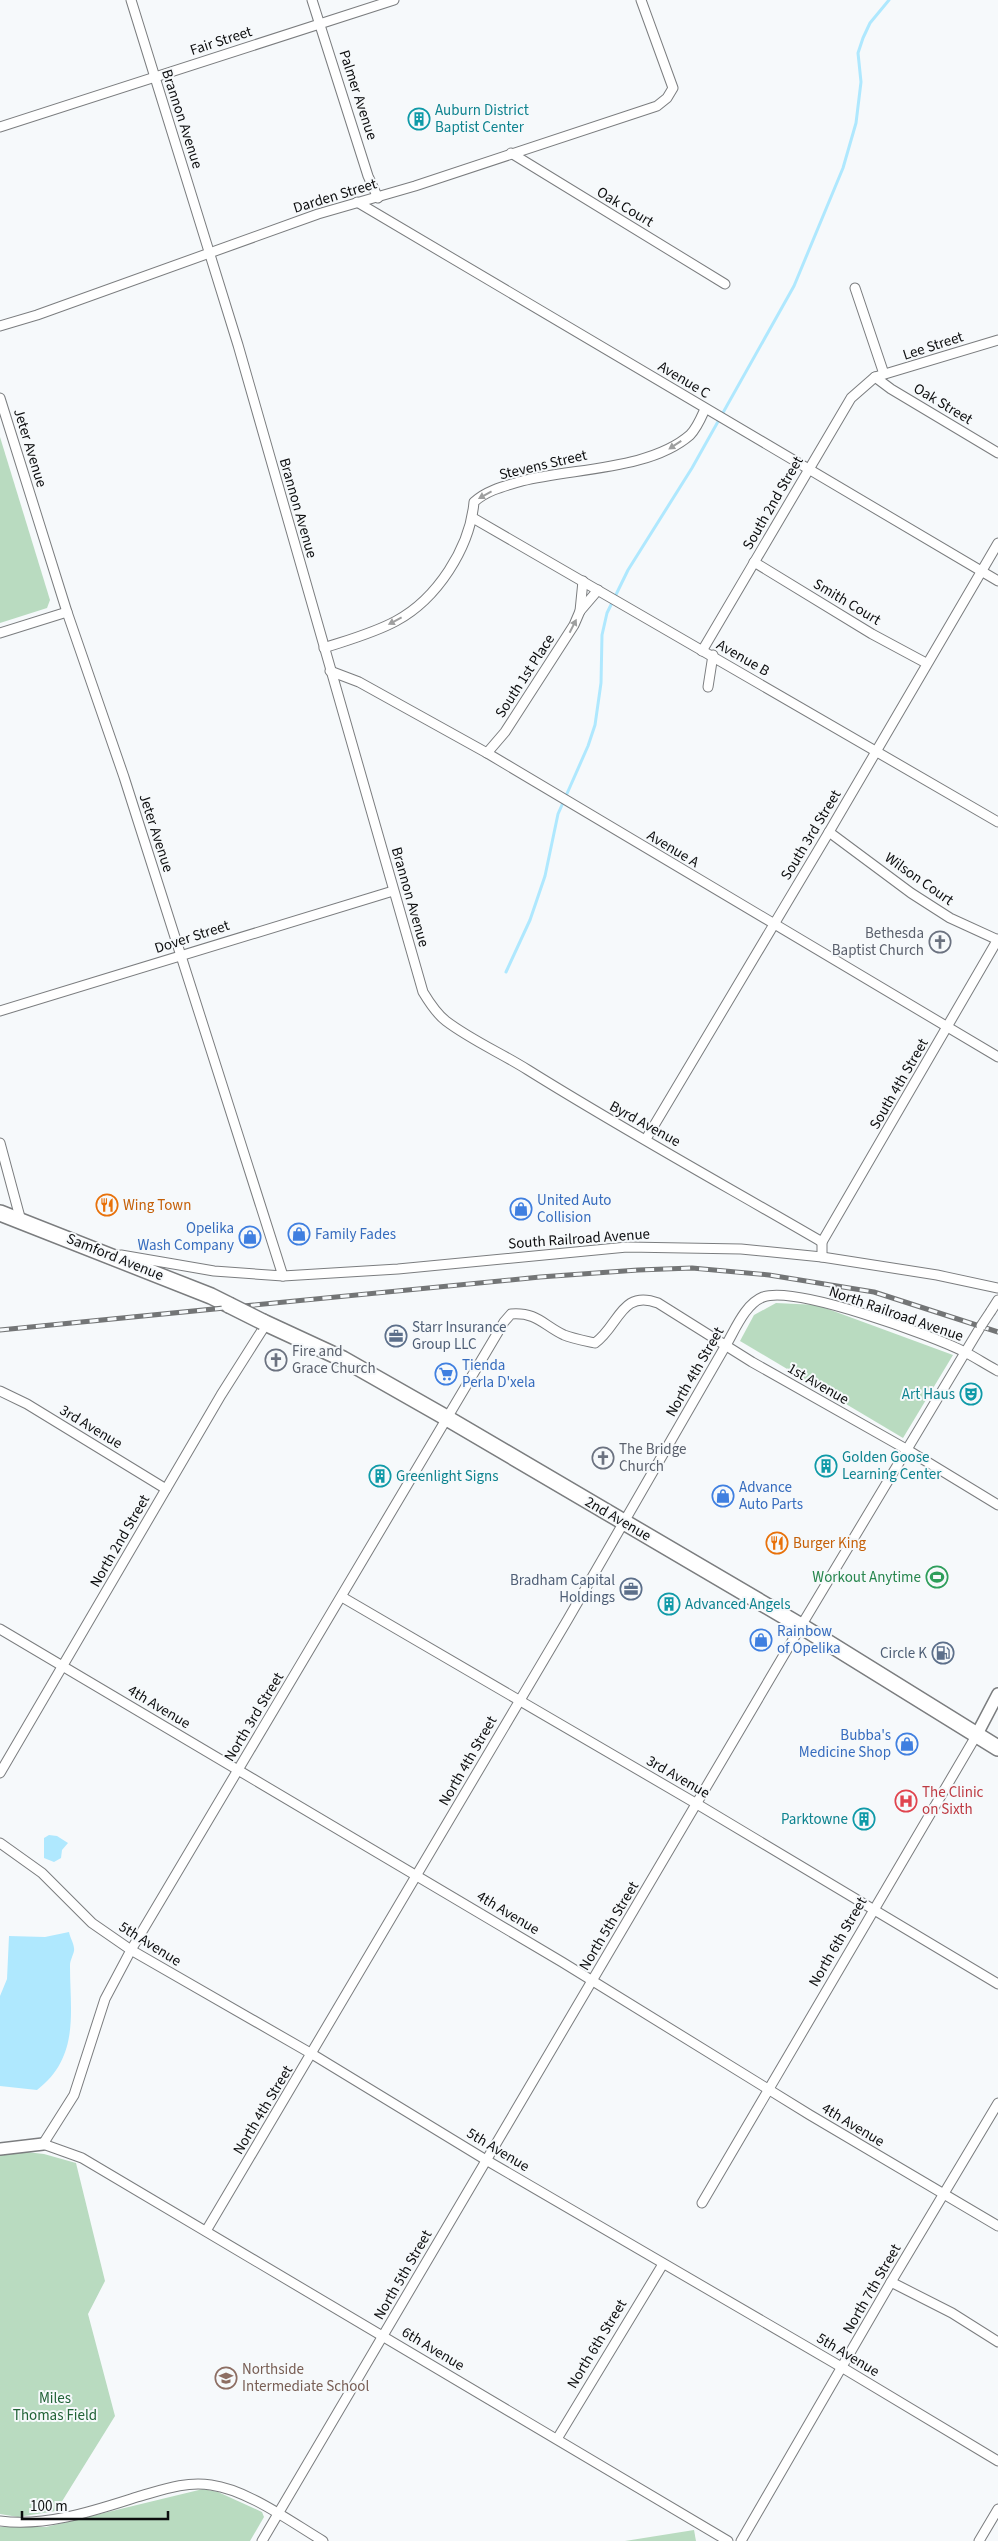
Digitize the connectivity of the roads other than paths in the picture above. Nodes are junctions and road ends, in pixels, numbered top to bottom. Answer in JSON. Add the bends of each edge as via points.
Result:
{"nodes":[{"id":1,"x":130,"y":0,"type":"edge"},
{"id":2,"x":312,"y":0,"type":"edge"},
{"id":3,"x":394,"y":0,"type":"edge"},
{"id":4,"x":641,"y":0,"type":"edge"},
{"id":5,"x":319,"y":23,"type":"junction"},
{"id":6,"x":154,"y":78,"type":"junction"},
{"id":7,"x":0,"y":127,"type":"edge"},
{"id":8,"x":511,"y":153,"type":"junction"},
{"id":9,"x":378,"y":198,"type":"junction"},
{"id":10,"x":356,"y":202,"type":"junction"},
{"id":11,"x":210,"y":254,"type":"junction"},
{"id":12,"x":725,"y":284,"type":"dead end"},
{"id":13,"x":856,"y":288,"type":"dead end"},
{"id":14,"x":0,"y":326,"type":"edge"},
{"id":15,"x":998,"y":340,"type":"edge"},
{"id":16,"x":880,"y":376,"type":"junction"},
{"id":17,"x":0,"y":398,"type":"edge"},
{"id":18,"x":705,"y":409,"type":"junction"},
{"id":19,"x":998,"y":453,"type":"edge"},
{"id":20,"x":808,"y":469,"type":"junction"},
{"id":21,"x":473,"y":518,"type":"junction"},
{"id":22,"x":998,"y":543,"type":"edge"},
{"id":23,"x":754,"y":562,"type":"junction"},
{"id":24,"x":981,"y":571,"type":"junction"},
{"id":25,"x":583,"y":581,"type":"junction"},
{"id":26,"x":998,"y":581,"type":"edge"},
{"id":27,"x":598,"y":590,"type":"junction"},
{"id":28,"x":580,"y":611,"type":"junction"},
{"id":29,"x":67,"y":612,"type":"junction"},
{"id":30,"x":0,"y":633,"type":"edge"},
{"id":31,"x":324,"y":648,"type":"junction"},
{"id":32,"x":702,"y":651,"type":"junction"},
{"id":33,"x":713,"y":655,"type":"junction"},
{"id":34,"x":926,"y":663,"type":"junction"},
{"id":35,"x":330,"y":671,"type":"junction"},
{"id":36,"x":708,"y":687,"type":"dead end"},
{"id":37,"x":876,"y":752,"type":"junction"},
{"id":38,"x":487,"y":754,"type":"junction"},
{"id":39,"x":998,"y":822,"type":"edge"},
{"id":40,"x":829,"y":832,"type":"junction"},
{"id":41,"x":393,"y":891,"type":"junction"},
{"id":42,"x":774,"y":924,"type":"junction"},
{"id":43,"x":998,"y":940,"type":"edge"},
{"id":44,"x":180,"y":955,"type":"junction"},
{"id":45,"x":0,"y":1011,"type":"edge"},
{"id":46,"x":444,"y":1020,"type":"joint"},
{"id":47,"x":948,"y":1027,"type":"junction"},
{"id":48,"x":998,"y":1057,"type":"edge"},
{"id":49,"x":646,"y":1139,"type":"junction"},
{"id":50,"x":0,"y":1143,"type":"edge"},
{"id":51,"x":0,"y":1213,"type":"edge"},
{"id":52,"x":21,"y":1221,"type":"junction"},
{"id":53,"x":822,"y":1242,"type":"junction"},
{"id":54,"x":101,"y":1251,"type":"junction"},
{"id":55,"x":822,"y":1257,"type":"junction"},
{"id":56,"x":283,"y":1276,"type":"junction"},
{"id":57,"x":998,"y":1288,"type":"edge"},
{"id":58,"x":998,"y":1300,"type":"edge"},
{"id":59,"x":752,"y":1304,"type":"joint"},
{"id":60,"x":229,"y":1305,"type":"joint"},
{"id":61,"x":625,"y":1307,"type":"joint"},
{"id":62,"x":265,"y":1323,"type":"junction"},
{"id":63,"x":726,"y":1345,"type":"junction"},
{"id":64,"x":967,"y":1349,"type":"junction"},
{"id":65,"x":998,"y":1371,"type":"edge"},
{"id":66,"x":0,"y":1391,"type":"edge"},
{"id":67,"x":445,"y":1417,"type":"junction"},
{"id":68,"x":906,"y":1449,"type":"junction"},
{"id":69,"x":166,"y":1489,"type":"junction"},
{"id":70,"x":998,"y":1505,"type":"edge"},
{"id":71,"x":623,"y":1522,"type":"junction"},
{"id":72,"x":342,"y":1597,"type":"junction"},
{"id":73,"x":801,"y":1626,"type":"junction"},
{"id":74,"x":0,"y":1629,"type":"edge"},
{"id":75,"x":63,"y":1668,"type":"junction"},
{"id":76,"x":998,"y":1694,"type":"edge"},
{"id":77,"x":520,"y":1700,"type":"junction"},
{"id":78,"x":976,"y":1736,"type":"junction"},
{"id":79,"x":998,"y":1748,"type":"edge"},
{"id":80,"x":238,"y":1771,"type":"junction"},
{"id":81,"x":0,"y":1773,"type":"edge"},
{"id":82,"x":697,"y":1804,"type":"junction"},
{"id":83,"x":0,"y":1843,"type":"edge"},
{"id":84,"x":417,"y":1876,"type":"junction"},
{"id":85,"x":874,"y":1909,"type":"junction"},
{"id":86,"x":131,"y":1950,"type":"junction"},
{"id":87,"x":592,"y":1980,"type":"junction"},
{"id":88,"x":998,"y":1984,"type":"edge"},
{"id":89,"x":312,"y":2054,"type":"junction"},
{"id":90,"x":769,"y":2090,"type":"junction"},
{"id":91,"x":998,"y":2103,"type":"edge"},
{"id":92,"x":43,"y":2144,"type":"junction"},
{"id":93,"x":0,"y":2149,"type":"edge"},
{"id":94,"x":486,"y":2160,"type":"junction"},
{"id":95,"x":943,"y":2194,"type":"junction"},
{"id":96,"x":702,"y":2203,"type":"dead end"},
{"id":97,"x":998,"y":2226,"type":"edge"},
{"id":98,"x":206,"y":2231,"type":"junction"},
{"id":99,"x":663,"y":2264,"type":"junction"},
{"id":100,"x":891,"y":2282,"type":"junction"},
{"id":101,"x":383,"y":2336,"type":"junction"},
{"id":102,"x":998,"y":2342,"type":"edge"},
{"id":103,"x":843,"y":2368,"type":"junction"},
{"id":104,"x":557,"y":2439,"type":"junction"},
{"id":105,"x":998,"y":2461,"type":"edge"},
{"id":106,"x":998,"y":2509,"type":"edge"},
{"id":107,"x":277,"y":2514,"type":"junction"},
{"id":108,"x":0,"y":2521,"type":"edge"},
{"id":109,"x":262,"y":2541,"type":"edge"},
{"id":110,"x":322,"y":2541,"type":"edge"},
{"id":111,"x":728,"y":2541,"type":"edge"},
{"id":112,"x":742,"y":2541,"type":"edge"},
{"id":113,"x":979,"y":2541,"type":"edge"}],
"edges":[{"from":1,"to":6,"type":"street","name":"Brannon Avenue"},
{"from":2,"to":5,"type":"street","name":"Palmer Avenue"},
{"from":3,"to":5,"type":"street","name":"Fair Street"},
{"from":4,"to":8,"type":"street","name":"Darden Street","via":[[673,88],[667,98],[657,106]]},
{"from":5,"to":6,"type":"street","name":"Fair Street"},
{"from":5,"to":9,"type":"street","name":"Palmer Avenue"},
{"from":6,"to":7,"type":"street","name":"Fair Street"},
{"from":6,"to":11,"type":"street","name":"Brannon Avenue"},
{"from":8,"to":9,"type":"street","name":"Darden Street"},
{"from":8,"to":12,"type":"street","name":"Oak Court"},
{"from":9,"to":10,"type":"street","name":"Darden Street"},
{"from":10,"to":11,"type":"street","name":"Darden Street"},
{"from":10,"to":18,"type":"street","name":"Avenue C"},
{"from":11,"to":14,"type":"street","name":"Darden Street"},
{"from":11,"to":31,"type":"street","name":"Brannon Avenue"},
{"from":13,"to":16,"type":"street"},
{"from":15,"to":16,"type":"street","name":"Lee Street"},
{"from":16,"to":19,"type":"street","name":"Oak Street","via":[[891,389]]},
{"from":16,"to":20,"type":"street","name":"South 2nd Street","via":[[851,398]]},
{"from":17,"to":29,"type":"street","name":"Jeter Avenue"},
{"from":18,"to":20,"type":"street","name":"Avenue C"},
{"from":18,"to":21,"type":"street","name":"Stevens Street","one_way":true,"via":[[690,434],[672,448],[651,457],[549,474],[504,486],[482,494],[474,502]]},
{"from":20,"to":23,"type":"street","name":"South 2nd Street"},
{"from":20,"to":24,"type":"street","name":"Avenue C"},
{"from":21,"to":25,"type":"street","name":"Avenue B"},
{"from":21,"to":31,"type":"street","name":"Stevens Street","one_way":true,"via":[[464,545],[446,574],[416,608],[396,621]]},
{"from":22,"to":24,"type":"street","name":"South 3rd Street"},
{"from":23,"to":32,"type":"street","name":"South 2nd Street"},
{"from":23,"to":34,"type":"street","name":"Smith Court"},
{"from":24,"to":26,"type":"street","name":"Avenue C"},
{"from":24,"to":34,"type":"street","name":"South 3rd Street"},
{"from":25,"to":27,"type":"street","name":"Avenue B"},
{"from":25,"to":28,"type":"street","name":"South 1st Place"},
{"from":27,"to":28,"type":"street","name":"South 1st Place"},
{"from":27,"to":32,"type":"street","name":"Avenue B"},
{"from":38,"to":28,"type":"street","name":"South 1st Place","one_way":true,"via":[[505,732]]},
{"from":29,"to":30,"type":"street"},
{"from":29,"to":44,"type":"street","name":"Jeter Avenue"},
{"from":31,"to":35,"type":"street","name":"Brannon Avenue"},
{"from":32,"to":33,"type":"street","name":"Avenue B"},
{"from":33,"to":36,"type":"street"},
{"from":33,"to":37,"type":"street","name":"Avenue B"},
{"from":34,"to":37,"type":"street","name":"South 3rd Street"},
{"from":35,"to":38,"type":"street","name":"Avenue A","via":[[360,682]]},
{"from":35,"to":41,"type":"street","name":"Brannon Avenue"},
{"from":37,"to":39,"type":"street","name":"Avenue B"},
{"from":37,"to":40,"type":"street","name":"South 3rd Street"},
{"from":38,"to":42,"type":"street","name":"Avenue A"},
{"from":40,"to":42,"type":"street","name":"South 3rd Street"},
{"from":40,"to":43,"type":"street","name":"Wilson Court","via":[[950,918]]},
{"from":41,"to":44,"type":"street","name":"Dover Street"},
{"from":41,"to":46,"type":"street","name":"Brannon Avenue","via":[[423,992]]},
{"from":42,"to":47,"type":"street","name":"Avenue A"},
{"from":42,"to":49,"type":"street","name":"South 3rd Street"},
{"from":43,"to":47,"type":"street","name":"South 4th Street"},
{"from":44,"to":45,"type":"street","name":"Dover Street"},
{"from":44,"to":56,"type":"street","name":"Jeter Avenue"},
{"from":46,"to":49,"type":"street","name":"Byrd Avenue","via":[[602,1116]]},
{"from":47,"to":48,"type":"street","name":"Avenue A"},
{"from":47,"to":53,"type":"street","name":"South 4th Street"},
{"from":49,"to":53,"type":"street","name":"Byrd Avenue"},
{"from":50,"to":52,"type":"street"},
{"from":51,"to":52,"type":"main road","name":"Samford Avenue"},
{"from":52,"to":54,"type":"main road","name":"Samford Avenue"},
{"from":53,"to":55,"type":"street"},
{"from":54,"to":56,"type":"street","name":"South Railroad Avenue","via":[[214,1271]]},
{"from":54,"to":60,"type":"main road","name":"Samford Avenue"},
{"from":55,"to":56,"type":"street","name":"South Railroad Avenue","via":[[740,1249],[627,1248]]},
{"from":55,"to":57,"type":"street","name":"South Railroad Avenue"},
{"from":58,"to":64,"type":"street","name":"North 5th Street","bridge":true},
{"from":59,"to":63,"type":"street","name":"North 4th Street"},
{"from":59,"to":64,"type":"street","name":"North Railroad Avenue","via":[[774,1295],[829,1304]]},
{"from":60,"to":62,"type":"main road","name":"2nd Avenue","bridge":true},
{"from":61,"to":63,"type":"street","name":"1st Avenue","via":[[635,1300],[647,1299],[658,1303]]},
{"from":61,"to":67,"type":"street","name":"North 3rd Street","via":[[605,1336],[595,1343],[566,1336],[546,1322],[524,1313],[511,1314]]},
{"from":62,"to":67,"type":"main road","name":"2nd Avenue","via":[[343,1359]]},
{"from":62,"to":69,"type":"street","name":"North 2nd Street"},
{"from":63,"to":68,"type":"street","name":"1st Avenue"},
{"from":63,"to":71,"type":"street","name":"North 4th Street"},
{"from":64,"to":65,"type":"street","name":"North Railroad Avenue"},
{"from":64,"to":68,"type":"street","name":"North 5th Street"},
{"from":66,"to":69,"type":"street","name":"3rd Avenue"},
{"from":67,"to":71,"type":"main road","name":"2nd Avenue"},
{"from":67,"to":72,"type":"street","name":"North 3rd Street"},
{"from":68,"to":70,"type":"street","name":"1st Avenue"},
{"from":68,"to":73,"type":"street","name":"North 5th Street"},
{"from":69,"to":75,"type":"street","name":"North 2nd Street"},
{"from":71,"to":73,"type":"main road","name":"2nd Avenue"},
{"from":71,"to":77,"type":"street","name":"North 4th Street"},
{"from":72,"to":77,"type":"street","name":"3rd Avenue"},
{"from":72,"to":80,"type":"street","name":"North 3rd Street"},
{"from":73,"to":78,"type":"main road","name":"2nd Avenue"},
{"from":73,"to":82,"type":"street","name":"North 5th Street"},
{"from":74,"to":75,"type":"street","name":"4th Avenue"},
{"from":75,"to":80,"type":"street","name":"4th Avenue"},
{"from":75,"to":81,"type":"street","name":"North 2nd Street"},
{"from":76,"to":78,"type":"street","name":"North 6th Street"},
{"from":77,"to":82,"type":"street","name":"3rd Avenue"},
{"from":77,"to":84,"type":"street","name":"North 4th Street"},
{"from":78,"to":79,"type":"main road","name":"2nd Avenue"},
{"from":78,"to":85,"type":"street","name":"North 6th Street"},
{"from":80,"to":84,"type":"street","name":"4th Avenue"},
{"from":80,"to":86,"type":"street","name":"North 3rd Street"},
{"from":82,"to":85,"type":"street","name":"3rd Avenue"},
{"from":82,"to":87,"type":"street","name":"North 5th Street"},
{"from":83,"to":86,"type":"street","name":"5th Avenue","via":[[42,1873],[92,1922]]},
{"from":84,"to":87,"type":"street","name":"4th Avenue"},
{"from":84,"to":89,"type":"street","name":"North 4th Street"},
{"from":85,"to":88,"type":"street","name":"3rd Avenue"},
{"from":85,"to":90,"type":"street","name":"North 6th Street"},
{"from":86,"to":89,"type":"street","name":"5th Avenue"},
{"from":86,"to":92,"type":"street","name":"North 3rd Street","via":[[105,1998],[74,2095]]},
{"from":87,"to":90,"type":"street","name":"4th Avenue"},
{"from":87,"to":94,"type":"street","name":"North 5th Street"},
{"from":89,"to":94,"type":"street","name":"5th Avenue"},
{"from":89,"to":98,"type":"street","name":"North 4th Street"},
{"from":90,"to":95,"type":"street","name":"4th Avenue"},
{"from":90,"to":96,"type":"street","name":"North 6th Street"},
{"from":91,"to":95,"type":"street","name":"North 7th Street"},
{"from":92,"to":93,"type":"street"},
{"from":92,"to":98,"type":"street","name":"6th Avenue","via":[[82,2158]]},
{"from":94,"to":99,"type":"street","name":"5th Avenue"},
{"from":94,"to":101,"type":"street","name":"North 5th Street"},
{"from":95,"to":97,"type":"street","name":"4th Avenue"},
{"from":95,"to":100,"type":"street","name":"North 7th Street"},
{"from":98,"to":101,"type":"street","name":"6th Avenue"},
{"from":99,"to":103,"type":"street","name":"5th Avenue"},
{"from":99,"to":104,"type":"street","name":"North 6th Street"},
{"from":100,"to":102,"type":"street","via":[[952,2313]]},
{"from":100,"to":103,"type":"street","name":"North 7th Street"},
{"from":101,"to":104,"type":"street","name":"6th Avenue"},
{"from":101,"to":107,"type":"street","name":"North 5th Street"},
{"from":103,"to":105,"type":"street","name":"5th Avenue"},
{"from":103,"to":112,"type":"street","name":"North 7th Street"},
{"from":104,"to":111,"type":"street","name":"6th Avenue"},
{"from":106,"to":113,"type":"street"},
{"from":107,"to":108,"type":"street","via":[[231,2490],[198,2484],[174,2486],[70,2516],[18,2524]]},
{"from":107,"to":109,"type":"street","name":"North 5th Street"},
{"from":107,"to":110,"type":"street"}]}
